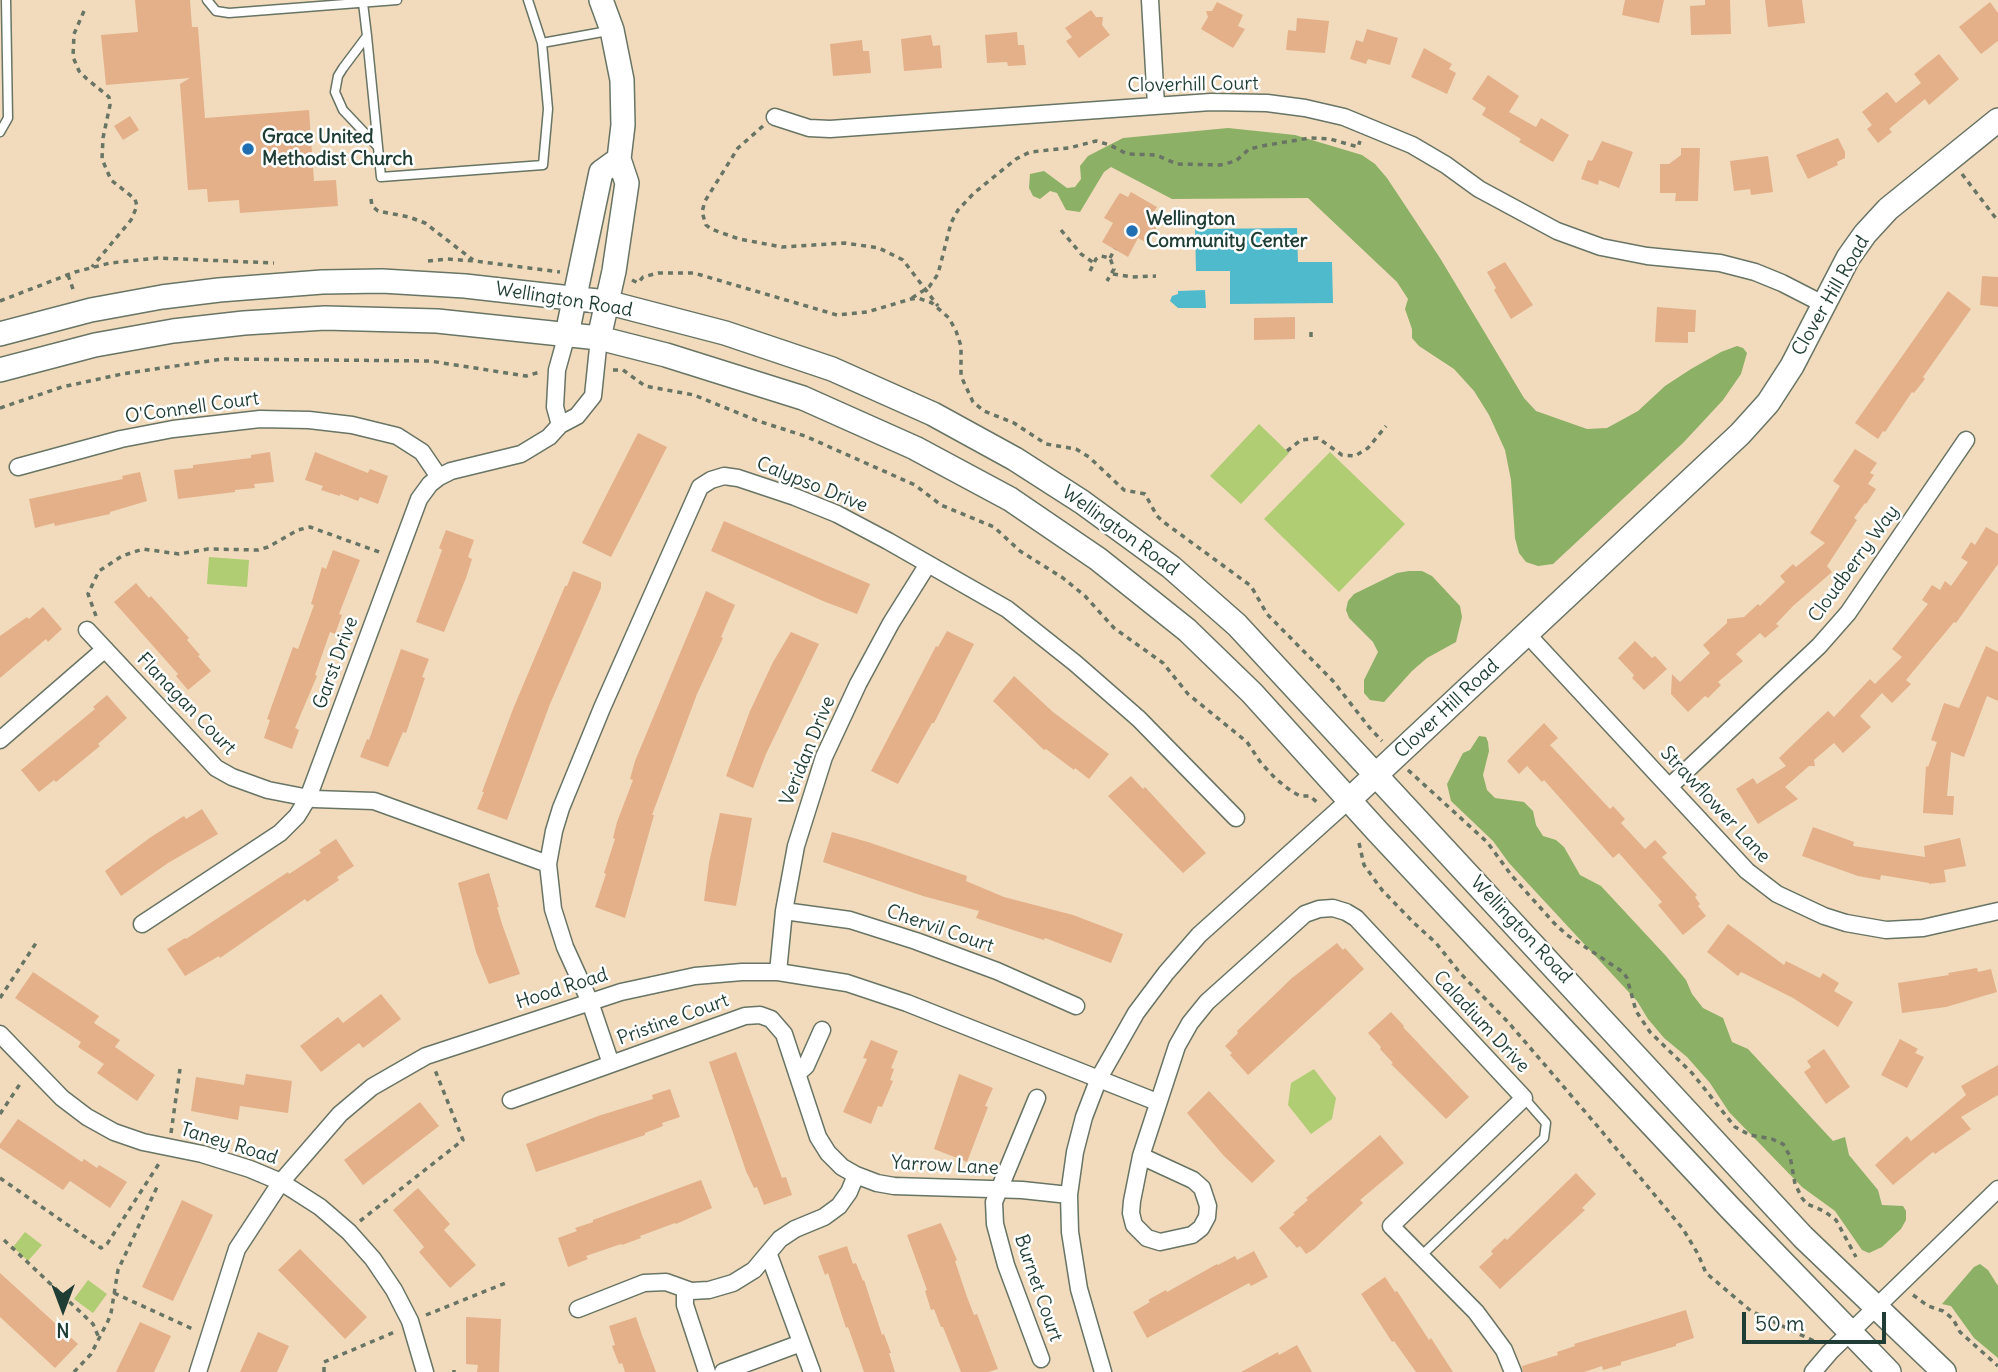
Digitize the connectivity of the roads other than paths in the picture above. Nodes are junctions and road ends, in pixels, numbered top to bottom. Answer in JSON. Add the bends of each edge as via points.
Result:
{"nodes":[{"id":1,"x":6,"y":0,"type":"edge"},
{"id":2,"x":207,"y":0,"type":"edge"},
{"id":3,"x":397,"y":0,"type":"edge"},
{"id":4,"x":528,"y":0,"type":"edge"},
{"id":5,"x":601,"y":0,"type":"edge"},
{"id":6,"x":1150,"y":0,"type":"edge"},
{"id":7,"x":363,"y":3,"type":"junction"},
{"id":8,"x":611,"y":30,"type":"junction"},
{"id":9,"x":367,"y":36,"type":"junction"},
{"id":10,"x":542,"y":43,"type":"junction"},
{"id":11,"x":1156,"y":105,"type":"junction"},
{"id":12,"x":775,"y":117,"type":"road end"},
{"id":13,"x":1998,"y":121,"type":"edge"},
{"id":14,"x":0,"y":132,"type":"edge"},
{"id":15,"x":378,"y":147,"type":"junction"},
{"id":16,"x":619,"y":159,"type":"junction"},
{"id":17,"x":575,"y":298,"type":"junction"},
{"id":18,"x":606,"y":302,"type":"junction"},
{"id":19,"x":1823,"y":304,"type":"junction"},
{"id":20,"x":0,"y":334,"type":"edge"},
{"id":21,"x":567,"y":334,"type":"junction"},
{"id":22,"x":598,"y":338,"type":"junction"},
{"id":23,"x":0,"y":370,"type":"edge"},
{"id":24,"x":560,"y":425,"type":"junction"},
{"id":25,"x":1966,"y":440,"type":"dead end"},
{"id":26,"x":18,"y":467,"type":"dead end"},
{"id":27,"x":439,"y":477,"type":"junction"},
{"id":28,"x":928,"y":564,"type":"junction"},
{"id":29,"x":87,"y":630,"type":"road end"},
{"id":30,"x":1527,"y":634,"type":"junction"},
{"id":31,"x":105,"y":649,"type":"junction"},
{"id":32,"x":0,"y":740,"type":"edge"},
{"id":33,"x":1377,"y":774,"type":"junction"},
{"id":34,"x":1669,"y":787,"type":"junction"},
{"id":35,"x":308,"y":798,"type":"junction"},
{"id":36,"x":1340,"y":807,"type":"junction"},
{"id":37,"x":1236,"y":818,"type":"dead end"},
{"id":38,"x":548,"y":864,"type":"junction"},
{"id":39,"x":784,"y":911,"type":"junction"},
{"id":40,"x":1998,"y":911,"type":"edge"},
{"id":41,"x":142,"y":924,"type":"dead end"},
{"id":42,"x":778,"y":972,"type":"junction"},
{"id":43,"x":590,"y":1002,"type":"junction"},
{"id":44,"x":1076,"y":1006,"type":"dead end"},
{"id":45,"x":822,"y":1030,"type":"dead end"},
{"id":46,"x":0,"y":1034,"type":"edge"},
{"id":47,"x":611,"y":1064,"type":"junction"},
{"id":48,"x":797,"y":1074,"type":"junction"},
{"id":49,"x":1099,"y":1078,"type":"junction"},
{"id":50,"x":1037,"y":1098,"type":"dead end"},
{"id":51,"x":1524,"y":1098,"type":"junction"},
{"id":52,"x":511,"y":1100,"type":"dead end"},
{"id":53,"x":1157,"y":1102,"type":"junction"},
{"id":54,"x":1142,"y":1156,"type":"junction"},
{"id":55,"x":856,"y":1175,"type":"junction"},
{"id":56,"x":281,"y":1182,"type":"junction"},
{"id":57,"x":1998,"y":1189,"type":"edge"},
{"id":58,"x":999,"y":1190,"type":"junction"},
{"id":59,"x":1069,"y":1195,"type":"junction"},
{"id":60,"x":769,"y":1255,"type":"junction"},
{"id":61,"x":1421,"y":1256,"type":"junction"},
{"id":62,"x":685,"y":1289,"type":"junction"},
{"id":63,"x":578,"y":1309,"type":"dead end"},
{"id":64,"x":1862,"y":1321,"type":"junction"},
{"id":65,"x":801,"y":1343,"type":"junction"},
{"id":66,"x":1041,"y":1359,"type":"dead end"},
{"id":67,"x":198,"y":1372,"type":"edge"},
{"id":68,"x":425,"y":1372,"type":"edge"},
{"id":69,"x":707,"y":1372,"type":"edge"},
{"id":70,"x":723,"y":1372,"type":"edge"},
{"id":71,"x":812,"y":1372,"type":"edge"},
{"id":72,"x":1102,"y":1372,"type":"edge"},
{"id":73,"x":1513,"y":1372,"type":"edge"},
{"id":74,"x":1813,"y":1372,"type":"edge"},
{"id":75,"x":1889,"y":1372,"type":"edge"},
{"id":76,"x":1944,"y":1372,"type":"edge"}],
"edges":[{"from":1,"to":14,"type":"lane","via":[[8,118]]},
{"from":2,"to":7,"type":"lane","via":[[216,11],[229,13]]},
{"from":3,"to":7,"type":"lane"},
{"from":4,"to":10,"type":"lane"},
{"from":5,"to":8,"type":"main road"},
{"from":6,"to":11,"type":"street"},
{"from":7,"to":9,"type":"lane"},
{"from":8,"to":10,"type":"lane"},
{"from":8,"to":16,"type":"main road","via":[[622,80]]},
{"from":9,"to":15,"type":"lane"},
{"from":9,"to":15,"type":"lane","via":[[342,68],[335,92],[343,110]]},
{"from":10,"to":15,"type":"lane","via":[[548,108],[543,164],[381,177]]},
{"from":11,"to":12,"type":"street","name":"Cloverhill Court","via":[[830,129]]},
{"from":11,"to":19,"type":"street","name":"Cloverhill Court","via":[[1267,103],[1366,125],[1412,145],[1491,196],[1557,231],[1601,247],[1755,272]]},
{"from":13,"to":19,"type":"main road","name":"Clover Hill Road","via":[[1888,209],[1848,258]]},
{"from":16,"to":17,"type":"main road","via":[[601,173]]},
{"from":16,"to":18,"type":"main road","via":[[627,183]]},
{"from":17,"to":18,"type":"main road","name":"Wellington Road"},
{"from":17,"to":20,"type":"main road","name":"Wellington Road","via":[[382,281],[272,284],[162,296]]},
{"from":17,"to":21,"type":"main road"},
{"from":18,"to":22,"type":"main road"},
{"from":18,"to":33,"type":"main road","name":"Wellington Road","via":[[724,333],[832,369],[933,414],[1015,459],[1082,502],[1206,596]]},
{"from":19,"to":30,"type":"main road","name":"Clover Hill Road","via":[[1768,403]]},
{"from":21,"to":22,"type":"main road","name":"Wellington Road"},
{"from":21,"to":23,"type":"main road","name":"Wellington Road","via":[[378,318],[257,322],[96,345]]},
{"from":21,"to":24,"type":"street","via":[[555,407]]},
{"from":22,"to":24,"type":"street","via":[[593,396],[577,416]]},
{"from":22,"to":36,"type":"main road","name":"Wellington Road","via":[[803,398],[915,448],[1010,499],[1098,559],[1186,630],[1252,693]]},
{"from":24,"to":27,"type":"street","via":[[550,437],[521,454]]},
{"from":25,"to":34,"type":"street","name":"Cloudberry Way","via":[[1848,613]]},
{"from":26,"to":27,"type":"street","name":"O'Connell Court","via":[[173,429],[247,419],[309,419],[397,436],[422,452]]},
{"from":27,"to":35,"type":"street","name":"Garst Drive","via":[[419,499]]},
{"from":28,"to":37,"type":"street","name":"Calypso Drive","via":[[1007,609],[1075,663],[1139,719]]},
{"from":28,"to":38,"type":"street","name":"Calypso Drive","via":[[837,514],[772,489],[724,477],[700,487],[561,808]]},
{"from":28,"to":39,"type":"street","name":"Veridan Drive","via":[[858,684],[824,757],[796,846]]},
{"from":29,"to":31,"type":"street","name":"Flanagan Court"},
{"from":30,"to":33,"type":"main road","name":"Clover Hill Road"},
{"from":30,"to":34,"type":"street","name":"Strawflower Lane"},
{"from":31,"to":32,"type":"street"},
{"from":31,"to":35,"type":"street","name":"Flanagan Court","via":[[216,768],[268,790]]},
{"from":33,"to":36,"type":"main road","name":"Clover Hill Road"},
{"from":33,"to":64,"type":"main road","name":"Wellington Road","via":[[1803,1237]]},
{"from":34,"to":40,"type":"street","name":"Strawflower Lane","via":[[1747,871],[1777,894],[1824,916],[1866,927],[1905,930]]},
{"from":35,"to":38,"type":"street","name":"Flanagan Court","via":[[386,804]]},
{"from":35,"to":41,"type":"street","name":"Garst Drive","via":[[280,833]]},
{"from":36,"to":49,"type":"street","name":"Clover Hill Road","via":[[1199,935],[1136,1013]]},
{"from":36,"to":64,"type":"main road","name":"Wellington Road"},
{"from":38,"to":43,"type":"street","name":"Calypso Drive","via":[[553,909]]},
{"from":39,"to":42,"type":"street","name":"Veridan Drive"},
{"from":39,"to":44,"type":"street","name":"Chervil Court","via":[[850,920],[916,941]]},
{"from":42,"to":43,"type":"street","name":"Hood Road","via":[[695,976]]},
{"from":42,"to":49,"type":"street","name":"Hood Road","via":[[876,992]]},
{"from":43,"to":47,"type":"street","name":"Pristine Court"},
{"from":43,"to":56,"type":"street","name":"Hood Road","via":[[401,1068],[340,1114]]},
{"from":45,"to":48,"type":"street","via":[[809,1060]]},
{"from":46,"to":56,"type":"street","name":"Taney Road","via":[[62,1098],[114,1132],[202,1154]]},
{"from":47,"to":48,"type":"street","name":"Pristine Court","via":[[760,1014],[780,1028]]},
{"from":47,"to":52,"type":"street","name":"Pristine Court"},
{"from":48,"to":55,"type":"street","name":"Yarrow Lane","via":[[818,1137],[842,1167]]},
{"from":49,"to":53,"type":"street"},
{"from":49,"to":59,"type":"street","name":"Clover Hill Road","via":[[1084,1116]]},
{"from":50,"to":58,"type":"street","name":"Burnet Court"},
{"from":51,"to":53,"type":"street","name":"Caladium Drive","via":[[1356,918],[1333,908],[1305,914],[1207,1002],[1177,1046]]},
{"from":51,"to":61,"type":"lane","via":[[1546,1123],[1544,1138]]},
{"from":51,"to":61,"type":"street","name":"Caladium Drive","via":[[1391,1226]]},
{"from":53,"to":54,"type":"street","name":"Caladium Drive"},
{"from":54,"to":54,"type":"street","via":[[1130,1213],[1134,1225],[1147,1238],[1160,1242],[1192,1235],[1207,1217],[1202,1188]]},
{"from":55,"to":58,"type":"street","name":"Yarrow Lane","via":[[894,1186]]},
{"from":55,"to":60,"type":"street","via":[[839,1206],[780,1239]]},
{"from":56,"to":67,"type":"street","name":"Hood Road","via":[[237,1250]]},
{"from":56,"to":68,"type":"street","name":"Taney Road","via":[[320,1207],[373,1259],[411,1323]]},
{"from":57,"to":64,"type":"street"},
{"from":58,"to":59,"type":"street","name":"Yarrow Lane"},
{"from":58,"to":66,"type":"street","name":"Burnet Court","via":[[994,1202],[995,1224]]},
{"from":59,"to":72,"type":"street","name":"Clover Hill Road","via":[[1079,1289]]},
{"from":60,"to":62,"type":"street","via":[[733,1283],[709,1290]]},
{"from":60,"to":65,"type":"street"},
{"from":61,"to":73,"type":"street","name":"Caladium Drive","via":[[1476,1311],[1495,1335]]},
{"from":62,"to":63,"type":"street","via":[[666,1282],[644,1283]]},
{"from":62,"to":69,"type":"street","via":[[685,1305]]},
{"from":64,"to":74,"type":"street"},
{"from":64,"to":75,"type":"main road","name":"Wellington Road"},
{"from":64,"to":76,"type":"main road","name":"Wellington Road"},
{"from":65,"to":70,"type":"street"},
{"from":65,"to":71,"type":"street"}]}
